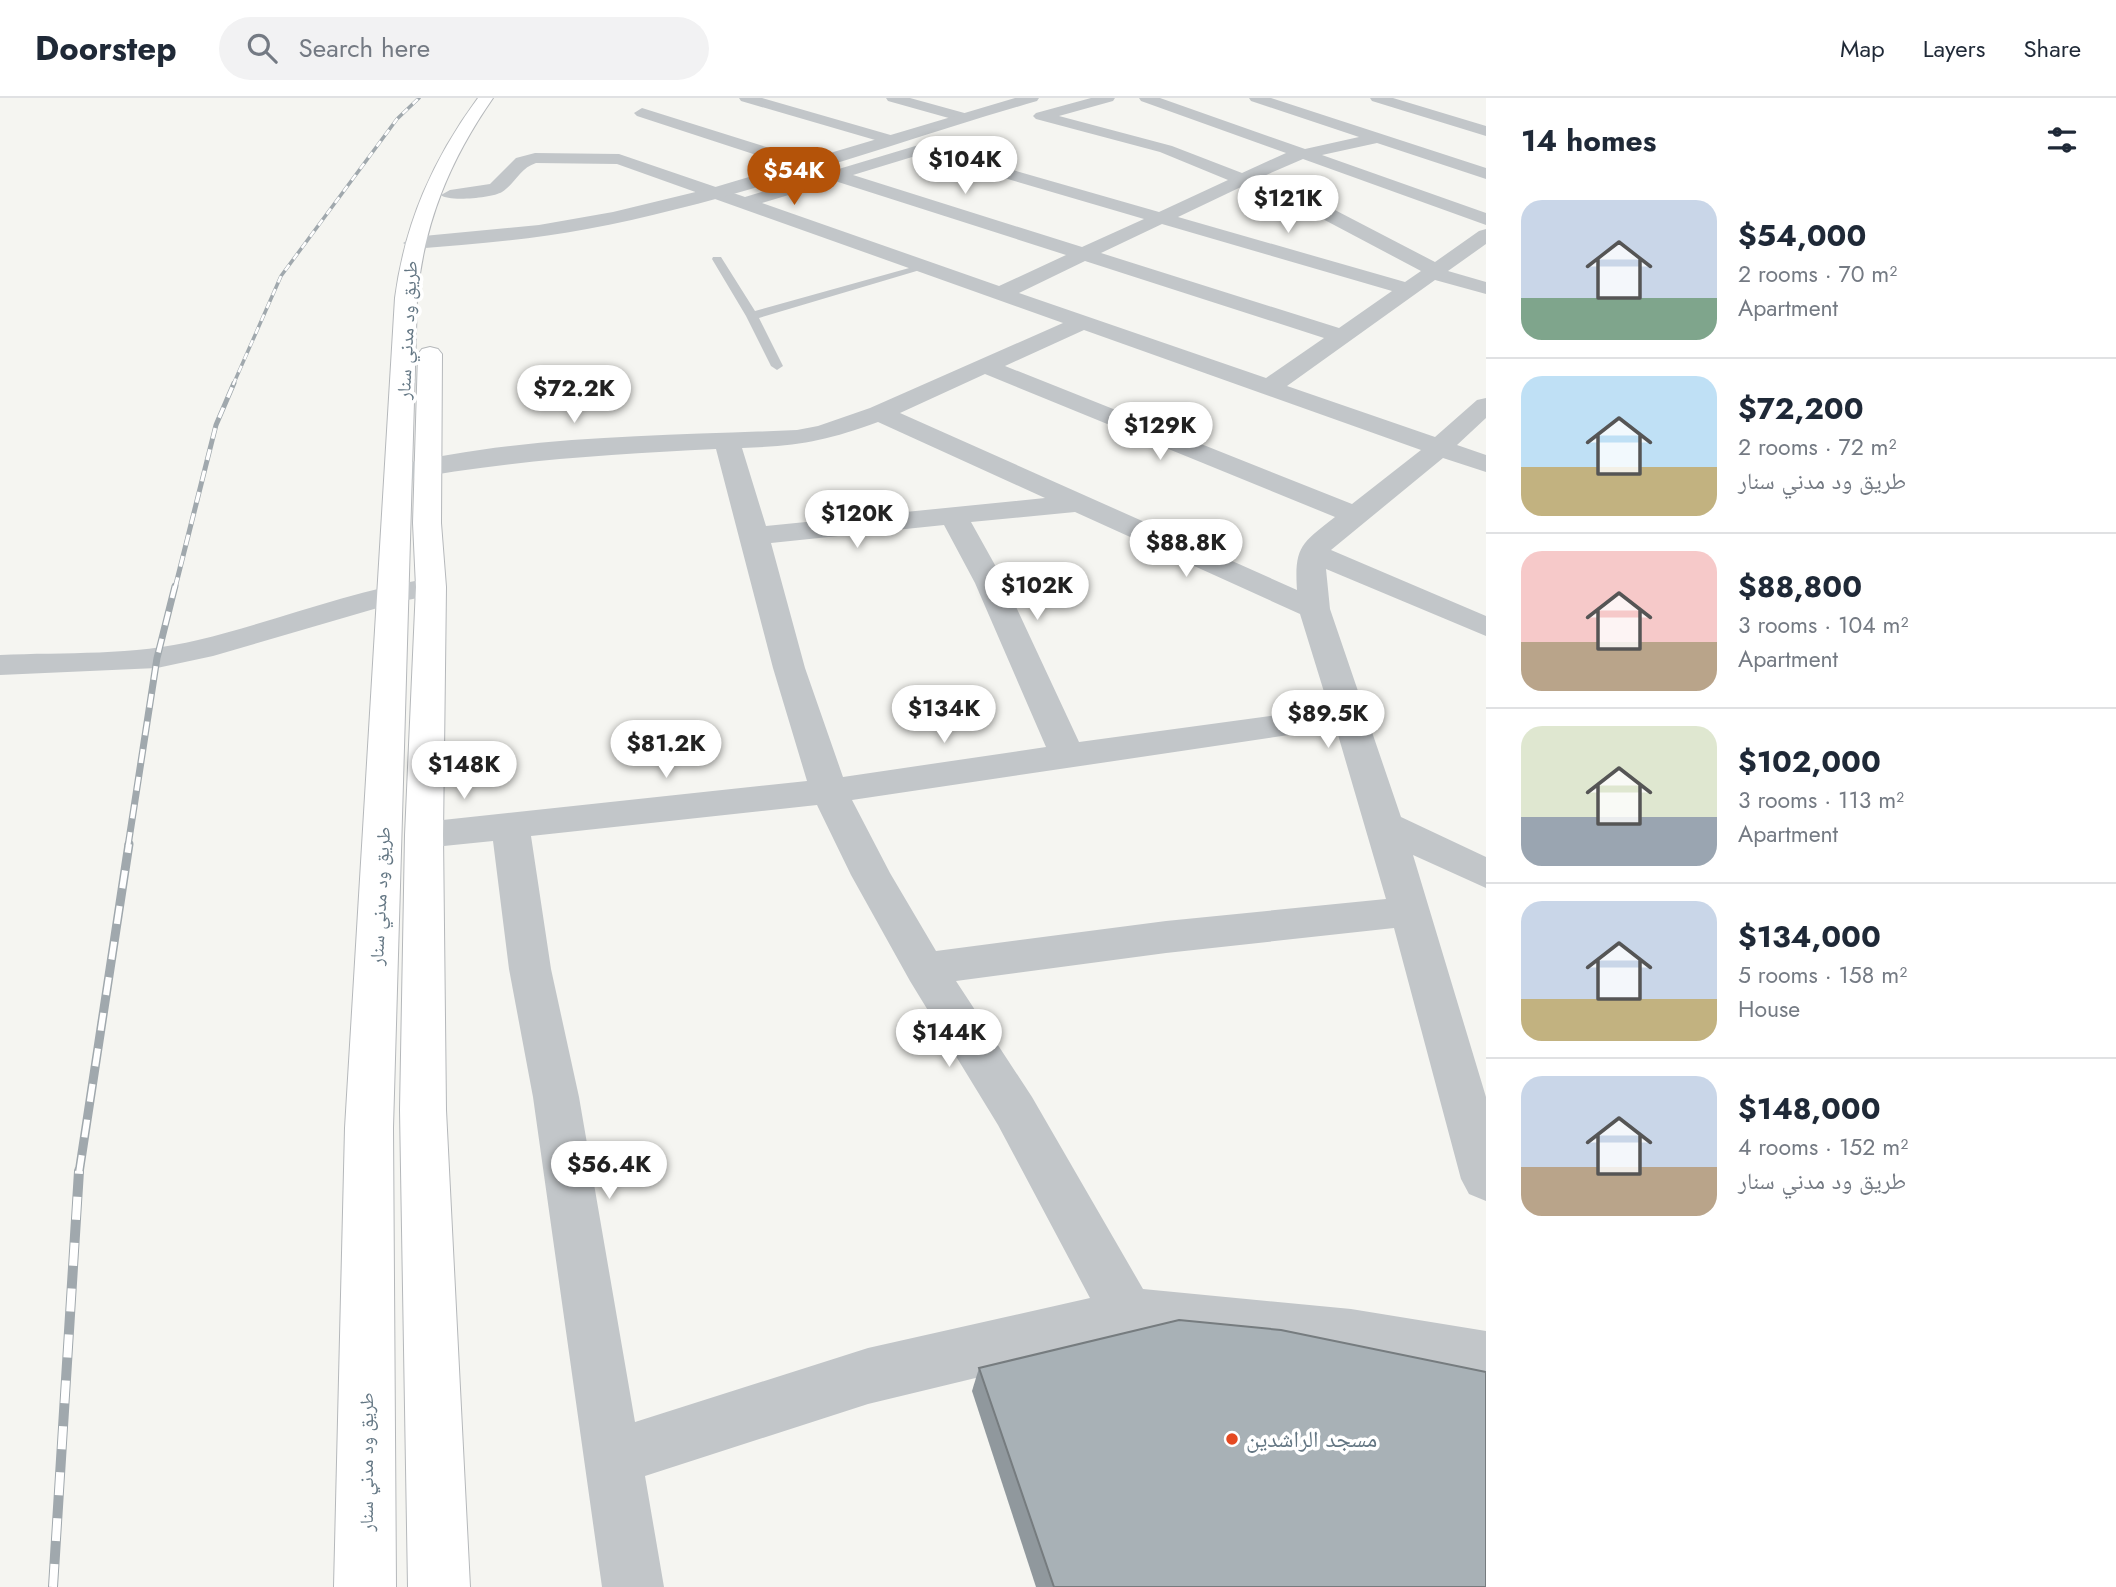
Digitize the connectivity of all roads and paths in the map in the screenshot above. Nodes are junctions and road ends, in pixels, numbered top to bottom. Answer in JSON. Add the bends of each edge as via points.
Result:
{"nodes":[{"id":1,"x":486,"y":98,"type":"edge"},
{"id":2,"x":503,"y":98,"type":"edge"},
{"id":3,"x":651,"y":98,"type":"edge"},
{"id":4,"x":746,"y":98,"type":"edge"},
{"id":5,"x":893,"y":98,"type":"edge"},
{"id":6,"x":1032,"y":98,"type":"edge"},
{"id":7,"x":1108,"y":98,"type":"edge"},
{"id":8,"x":1146,"y":98,"type":"edge"},
{"id":9,"x":1256,"y":98,"type":"edge"},
{"id":10,"x":1377,"y":98,"type":"edge"},
{"id":11,"x":1486,"y":112,"type":"edge"},
{"id":12,"x":963,"y":117,"type":"junction"},
{"id":13,"x":1448,"y":120,"type":"junction"},
{"id":14,"x":1478,"y":129,"type":"edge"},
{"id":15,"x":1249,"y":134,"type":"junction"},
{"id":16,"x":888,"y":139,"type":"junction"},
{"id":17,"x":1384,"y":140,"type":"junction"},
{"id":18,"x":1166,"y":149,"type":"junction"},
{"id":19,"x":1303,"y":153,"type":"junction"},
{"id":20,"x":806,"y":165,"type":"junction"},
{"id":21,"x":1486,"y":174,"type":"edge"},
{"id":22,"x":834,"y":175,"type":"junction"},
{"id":23,"x":1245,"y":180,"type":"junction"},
{"id":24,"x":715,"y":192,"type":"junction"},
{"id":25,"x":450,"y":195,"type":"junction"},
{"id":26,"x":744,"y":203,"type":"junction"},
{"id":27,"x":1159,"y":219,"type":"junction"},
{"id":28,"x":1486,"y":219,"type":"edge"},
{"id":29,"x":1486,"y":235,"type":"edge"},
{"id":30,"x":425,"y":242,"type":"junction"},
{"id":31,"x":1084,"y":255,"type":"junction"},
{"id":32,"x":717,"y":259,"type":"dead end"},
{"id":33,"x":924,"y":267,"type":"junction"},
{"id":34,"x":1433,"y":272,"type":"junction"},
{"id":35,"x":1486,"y":288,"type":"edge"},
{"id":36,"x":1406,"y":289,"type":"junction"},
{"id":37,"x":1001,"y":293,"type":"junction"},
{"id":38,"x":752,"y":316,"type":"junction"},
{"id":39,"x":1083,"y":322,"type":"junction"},
{"id":40,"x":1342,"y":336,"type":"junction"},
{"id":41,"x":778,"y":366,"type":"dead end"},
{"id":42,"x":985,"y":366,"type":"junction"},
{"id":43,"x":1269,"y":387,"type":"junction"},
{"id":44,"x":1486,"y":405,"type":"edge"},
{"id":45,"x":879,"y":413,"type":"junction"},
{"id":46,"x":727,"y":441,"type":"junction"},
{"id":47,"x":1439,"y":448,"type":"junction"},
{"id":48,"x":1486,"y":464,"type":"edge"},
{"id":49,"x":414,"y":470,"type":"junction"},
{"id":50,"x":1080,"y":502,"type":"junction"},
{"id":51,"x":1353,"y":514,"type":"junction"},
{"id":52,"x":953,"y":516,"type":"junction"},
{"id":53,"x":755,"y":536,"type":"junction"},
{"id":54,"x":1313,"y":553,"type":"junction"},
{"id":55,"x":412,"y":590,"type":"junction"},
{"id":56,"x":1314,"y":609,"type":"junction"},
{"id":57,"x":1486,"y":627,"type":"edge"},
{"id":58,"x":0,"y":665,"type":"edge"},
{"id":59,"x":1347,"y":716,"type":"junction"},
{"id":60,"x":1066,"y":755,"type":"junction"},
{"id":61,"x":829,"y":792,"type":"junction"},
{"id":62,"x":1385,"y":824,"type":"junction"},
{"id":63,"x":510,"y":826,"type":"junction"},
{"id":64,"x":424,"y":835,"type":"junction"},
{"id":65,"x":1486,"y":874,"type":"edge"},
{"id":66,"x":1408,"y":912,"type":"junction"},
{"id":67,"x":925,"y":969,"type":"junction"},
{"id":68,"x":1486,"y":1179,"type":"edge"},
{"id":69,"x":1128,"y":1315,"type":"junction"},
{"id":70,"x":1486,"y":1358,"type":"edge"},
{"id":71,"x":615,"y":1457,"type":"junction"},
{"id":72,"x":365,"y":1587,"type":"edge"},
{"id":73,"x":439,"y":1587,"type":"edge"},
{"id":74,"x":634,"y":1587,"type":"edge"}],
"edges":[{"from":1,"to":30,"type":"highway","name":"طريق ود مدني سنار","via":[[448,154]]},
{"from":2,"to":25,"type":"highway","name":"طريق ود مدني سنار","via":[[465,154]]},
{"from":3,"to":20,"type":"street","via":[[639,119]]},
{"from":4,"to":16,"type":"street"},
{"from":5,"to":12,"type":"street"},
{"from":6,"to":12,"type":"street"},
{"from":7,"to":18,"type":"street","via":[[1041,116]]},
{"from":8,"to":15,"type":"street"},
{"from":9,"to":17,"type":"street"},
{"from":10,"to":13,"type":"street"},
{"from":11,"to":13,"type":"street"},
{"from":12,"to":16,"type":"street"},
{"from":13,"to":14,"type":"street"},
{"from":14,"to":17,"type":"street"},
{"from":15,"to":18,"type":"street"},
{"from":15,"to":19,"type":"street"},
{"from":16,"to":20,"type":"street"},
{"from":17,"to":19,"type":"street"},
{"from":17,"to":21,"type":"street"},
{"from":18,"to":23,"type":"street"},
{"from":19,"to":23,"type":"street"},
{"from":19,"to":28,"type":"street"},
{"from":20,"to":24,"type":"street"},
{"from":22,"to":26,"type":"street"},
{"from":22,"to":27,"type":"street","via":[[913,150],[931,150]]},
{"from":22,"to":31,"type":"street"},
{"from":23,"to":27,"type":"street"},
{"from":23,"to":34,"type":"street","via":[[1326,213]]},
{"from":24,"to":25,"type":"street","via":[[622,153],[527,160],[495,189]]},
{"from":24,"to":26,"type":"street"},
{"from":24,"to":30,"type":"street","via":[[600,221]]},
{"from":25,"to":30,"type":"highway","name":"طريق ود مدني سنار"},
{"from":26,"to":33,"type":"street"},
{"from":27,"to":31,"type":"street"},
{"from":27,"to":36,"type":"street"},
{"from":29,"to":34,"type":"street"},
{"from":30,"to":49,"type":"highway","name":"طريق ود مدني سنار","via":[[430,296]]},
{"from":31,"to":37,"type":"street"},
{"from":31,"to":40,"type":"street"},
{"from":32,"to":38,"type":"lane"},
{"from":33,"to":37,"type":"street"},
{"from":33,"to":38,"type":"lane"},
{"from":34,"to":35,"type":"street"},
{"from":34,"to":36,"type":"street"},
{"from":36,"to":40,"type":"street"},
{"from":37,"to":39,"type":"street"},
{"from":38,"to":41,"type":"lane"},
{"from":39,"to":42,"type":"street"},
{"from":39,"to":43,"type":"street"},
{"from":40,"to":43,"type":"street"},
{"from":42,"to":45,"type":"street"},
{"from":42,"to":51,"type":"street"},
{"from":43,"to":47,"type":"street"},
{"from":44,"to":47,"type":"street"},
{"from":45,"to":46,"type":"street","via":[[797,438]]},
{"from":45,"to":50,"type":"street"},
{"from":46,"to":49,"type":"street","via":[[579,448]]},
{"from":46,"to":53,"type":"street"},
{"from":47,"to":48,"type":"street"},
{"from":47,"to":51,"type":"street"},
{"from":49,"to":55,"type":"highway","name":"طريق ود مدني سنار","via":[[427,523]]},
{"from":50,"to":52,"type":"street"},
{"from":50,"to":56,"type":"street"},
{"from":51,"to":54,"type":"street"},
{"from":52,"to":53,"type":"street"},
{"from":52,"to":60,"type":"street","via":[[990,583]]},
{"from":53,"to":61,"type":"street","via":[[789,668]]},
{"from":54,"to":56,"type":"street"},
{"from":54,"to":57,"type":"street"},
{"from":55,"to":58,"type":"street","via":[[157,658]]},
{"from":55,"to":64,"type":"highway","name":"طريق ود مدني سنار"},
{"from":55,"to":72,"type":"highway","name":"طريق ود مدني سنار","via":[[369,1128]]},
{"from":56,"to":59,"type":"street"},
{"from":59,"to":60,"type":"street"},
{"from":59,"to":62,"type":"street"},
{"from":60,"to":61,"type":"street"},
{"from":61,"to":63,"type":"street"},
{"from":61,"to":67,"type":"street"},
{"from":62,"to":65,"type":"street"},
{"from":62,"to":66,"type":"street"},
{"from":63,"to":64,"type":"street"},
{"from":63,"to":71,"type":"street","via":[[530,969],[556,1097]]},
{"from":64,"to":73,"type":"highway","name":"طريق ود مدني سنار","via":[[423,1110]]},
{"from":66,"to":67,"type":"street"},
{"from":66,"to":68,"type":"street"},
{"from":67,"to":69,"type":"street","via":[[1015,1111]]},
{"from":69,"to":70,"type":"street","via":[[1352,1335]]},
{"from":69,"to":71,"type":"street","via":[[868,1377]]},
{"from":71,"to":74,"type":"street"}]}
